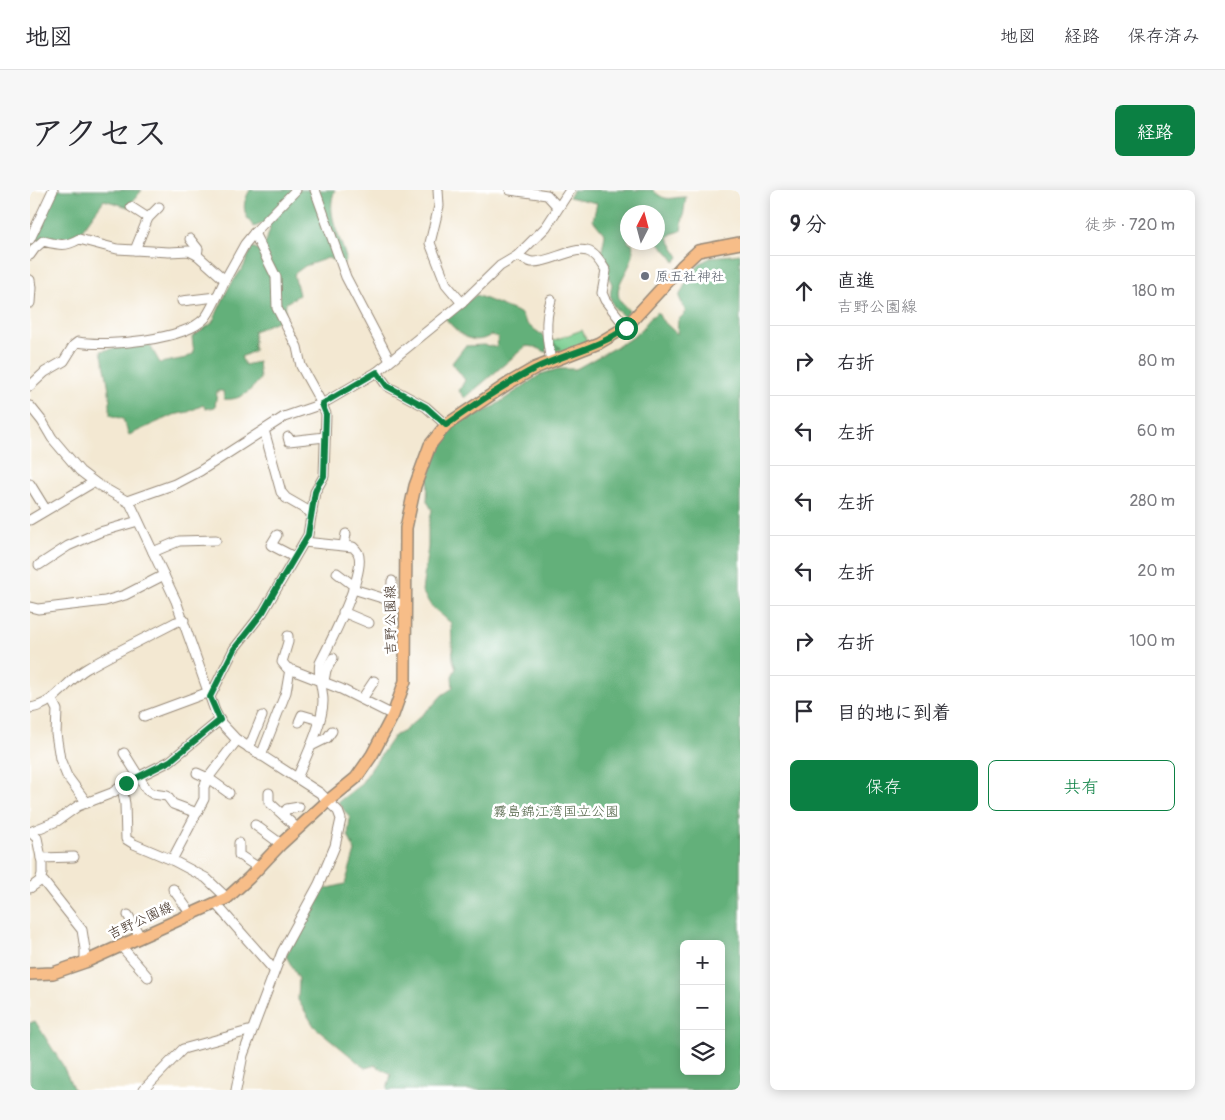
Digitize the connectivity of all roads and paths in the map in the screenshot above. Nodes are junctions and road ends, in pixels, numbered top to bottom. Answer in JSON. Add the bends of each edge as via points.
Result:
{"nodes":[{"id":1,"x":53,"y":190,"type":"edge"},
{"id":2,"x":296,"y":190,"type":"edge"},
{"id":3,"x":316,"y":190,"type":"edge"},
{"id":4,"x":438,"y":190,"type":"edge"},
{"id":5,"x":510,"y":190,"type":"edge"},
{"id":6,"x":570,"y":190,"type":"edge"},
{"id":7,"x":547,"y":192,"type":"edge"},
{"id":8,"x":159,"y":206,"type":"dead end"},
{"id":9,"x":131,"y":207,"type":"dead end"},
{"id":10,"x":558,"y":207,"type":"junction"},
{"id":11,"x":148,"y":218,"type":"junction"},
{"id":12,"x":254,"y":233,"type":"junction"},
{"id":13,"x":30,"y":239,"type":"edge"},
{"id":14,"x":190,"y":239,"type":"dead end"},
{"id":15,"x":740,"y":243,"type":"edge"},
{"id":16,"x":135,"y":250,"type":"junction"},
{"id":17,"x":30,"y":255,"type":"edge"},
{"id":18,"x":197,"y":255,"type":"junction"},
{"id":19,"x":517,"y":256,"type":"junction"},
{"id":20,"x":30,"y":280,"type":"edge"},
{"id":21,"x":225,"y":280,"type":"junction"},
{"id":22,"x":216,"y":297,"type":"junction"},
{"id":23,"x":551,"y":300,"type":"dead end"},
{"id":24,"x":182,"y":301,"type":"dead end"},
{"id":25,"x":30,"y":303,"type":"edge"},
{"id":26,"x":462,"y":303,"type":"junction"},
{"id":27,"x":626,"y":328,"type":"junction"},
{"id":28,"x":390,"y":361,"type":"junction"},
{"id":29,"x":551,"y":362,"type":"junction"},
{"id":30,"x":377,"y":372,"type":"junction"},
{"id":31,"x":30,"y":386,"type":"edge"},
{"id":32,"x":322,"y":404,"type":"junction"},
{"id":33,"x":30,"y":406,"type":"edge"},
{"id":34,"x":446,"y":425,"type":"junction"},
{"id":35,"x":264,"y":430,"type":"junction"},
{"id":36,"x":288,"y":437,"type":"dead end"},
{"id":37,"x":325,"y":437,"type":"junction"},
{"id":38,"x":94,"y":482,"type":"junction"},
{"id":39,"x":31,"y":489,"type":"edge"},
{"id":40,"x":126,"y":501,"type":"junction"},
{"id":41,"x":46,"y":510,"type":"junction"},
{"id":42,"x":312,"y":513,"type":"junction"},
{"id":43,"x":30,"y":520,"type":"edge"},
{"id":44,"x":138,"y":521,"type":"junction"},
{"id":45,"x":277,"y":535,"type":"dead end"},
{"id":46,"x":216,"y":540,"type":"dead end"},
{"id":47,"x":304,"y":542,"type":"junction"},
{"id":48,"x":153,"y":552,"type":"junction"},
{"id":49,"x":294,"y":557,"type":"junction"},
{"id":50,"x":39,"y":565,"type":"dead end"},
{"id":51,"x":337,"y":573,"type":"dead end"},
{"id":52,"x":164,"y":575,"type":"junction"},
{"id":53,"x":392,"y":581,"type":"dead end"},
{"id":54,"x":353,"y":588,"type":"junction"},
{"id":55,"x":392,"y":601,"type":"junction"},
{"id":56,"x":405,"y":605,"type":"junction"},
{"id":57,"x":30,"y":607,"type":"edge"},
{"id":58,"x":343,"y":612,"type":"junction"},
{"id":59,"x":184,"y":620,"type":"junction"},
{"id":60,"x":368,"y":623,"type":"dead end"},
{"id":61,"x":288,"y":636,"type":"dead end"},
{"id":62,"x":333,"y":658,"type":"dead end"},
{"id":63,"x":290,"y":669,"type":"junction"},
{"id":64,"x":322,"y":680,"type":"junction"},
{"id":65,"x":374,"y":680,"type":"dead end"},
{"id":66,"x":209,"y":694,"type":"junction"},
{"id":67,"x":362,"y":699,"type":"junction"},
{"id":68,"x":52,"y":700,"type":"junction"},
{"id":69,"x":30,"y":708,"type":"edge"},
{"id":70,"x":393,"y":715,"type":"junction"},
{"id":71,"x":144,"y":716,"type":"dead end"},
{"id":72,"x":262,"y":716,"type":"dead end"},
{"id":73,"x":220,"y":720,"type":"junction"},
{"id":74,"x":319,"y":720,"type":"junction"},
{"id":75,"x":299,"y":722,"type":"dead end"},
{"id":76,"x":332,"y":731,"type":"dead end"},
{"id":77,"x":238,"y":740,"type":"junction"},
{"id":78,"x":311,"y":746,"type":"junction"},
{"id":79,"x":249,"y":748,"type":"junction"},
{"id":80,"x":124,"y":753,"type":"dead end"},
{"id":81,"x":261,"y":756,"type":"junction"},
{"id":82,"x":197,"y":773,"type":"dead end"},
{"id":83,"x":138,"y":777,"type":"junction"},
{"id":84,"x":208,"y":778,"type":"junction"},
{"id":85,"x":297,"y":778,"type":"junction"},
{"id":86,"x":122,"y":786,"type":"junction"},
{"id":87,"x":229,"y":793,"type":"dead end"},
{"id":88,"x":266,"y":798,"type":"dead end"},
{"id":89,"x":329,"y":800,"type":"junction"},
{"id":90,"x":86,"y":803,"type":"junction"},
{"id":91,"x":299,"y":807,"type":"dead end"},
{"id":92,"x":197,"y":812,"type":"junction"},
{"id":93,"x":283,"y":814,"type":"junction"},
{"id":94,"x":255,"y":825,"type":"dead end"},
{"id":95,"x":298,"y":828,"type":"junction"},
{"id":96,"x":30,"y":832,"type":"edge"},
{"id":97,"x":239,"y":843,"type":"dead end"},
{"id":98,"x":281,"y":844,"type":"junction"},
{"id":99,"x":74,"y":857,"type":"dead end"},
{"id":100,"x":41,"y":858,"type":"junction"},
{"id":101,"x":172,"y":860,"type":"junction"},
{"id":102,"x":258,"y":868,"type":"junction"},
{"id":103,"x":40,"y":880,"type":"junction"},
{"id":104,"x":30,"y":888,"type":"edge"},
{"id":105,"x":173,"y":889,"type":"dead end"},
{"id":106,"x":227,"y":898,"type":"junction"},
{"id":107,"x":216,"y":904,"type":"junction"},
{"id":108,"x":191,"y":914,"type":"junction"},
{"id":109,"x":128,"y":915,"type":"dead end"},
{"id":110,"x":140,"y":937,"type":"junction"},
{"id":111,"x":121,"y":946,"type":"junction"},
{"id":112,"x":85,"y":962,"type":"junction"},
{"id":113,"x":274,"y":970,"type":"junction"},
{"id":114,"x":30,"y":974,"type":"edge"},
{"id":115,"x":148,"y":976,"type":"dead end"},
{"id":116,"x":252,"y":1030,"type":"junction"},
{"id":117,"x":143,"y":1090,"type":"edge"},
{"id":118,"x":236,"y":1090,"type":"edge"}],
"edges":[{"from":1,"to":13,"type":"street"},
{"from":2,"to":12,"type":"street"},
{"from":3,"to":28,"type":"street","via":[[346,277]]},
{"from":4,"to":26,"type":"street","via":[[439,206],[430,243],[446,284]]},
{"from":5,"to":7,"type":"street"},
{"from":6,"to":10,"type":"street"},
{"from":7,"to":10,"type":"street"},
{"from":8,"to":11,"type":"street"},
{"from":9,"to":11,"type":"street"},
{"from":10,"to":19,"type":"street","via":[[546,227]]},
{"from":11,"to":16,"type":"street"},
{"from":12,"to":21,"type":"street"},
{"from":12,"to":32,"type":"street","via":[[276,277],[277,308],[297,347],[301,366]]},
{"from":14,"to":18,"type":"street","via":[[198,249]]},
{"from":15,"to":27,"type":"main road","name":"吉野公園線","via":[[698,251]]},
{"from":16,"to":17,"type":"street","via":[[79,239],[69,245],[43,241]]},
{"from":16,"to":18,"type":"street","via":[[189,251]]},
{"from":18,"to":21,"type":"street"},
{"from":19,"to":26,"type":"street","via":[[500,266]]},
{"from":19,"to":27,"type":"street","via":[[531,262],[577,251],[594,254],[606,271],[602,293],[605,300]]},
{"from":20,"to":25,"type":"street"},
{"from":21,"to":22,"type":"street"},
{"from":22,"to":24,"type":"street"},
{"from":22,"to":31,"type":"street","via":[[205,318],[181,333],[117,344],[78,342],[64,361]]},
{"from":23,"to":29,"type":"street","via":[[546,333]]},
{"from":26,"to":28,"type":"street"},
{"from":27,"to":29,"type":"main road","name":"吉野公園線","via":[[599,344]]},
{"from":28,"to":30,"type":"street"},
{"from":29,"to":34,"type":"main road","name":"吉野公園線","via":[[509,383]]},
{"from":30,"to":32,"type":"street"},
{"from":30,"to":34,"type":"street","via":[[387,386],[426,407]]},
{"from":32,"to":35,"type":"street","via":[[284,417]]},
{"from":32,"to":37,"type":"street","via":[[326,414]]},
{"from":33,"to":38,"type":"street","via":[[52,438],[80,471]]},
{"from":34,"to":56,"type":"main road","name":"吉野公園線","via":[[426,452],[407,517]]},
{"from":35,"to":40,"type":"street","via":[[176,484]]},
{"from":35,"to":42,"type":"street","via":[[281,492]]},
{"from":36,"to":37,"type":"street","via":[[289,441]]},
{"from":37,"to":42,"type":"street","via":[[324,476],[315,492]]},
{"from":38,"to":40,"type":"street"},
{"from":38,"to":41,"type":"street"},
{"from":39,"to":41,"type":"street"},
{"from":40,"to":44,"type":"street"},
{"from":41,"to":43,"type":"street"},
{"from":42,"to":47,"type":"street"},
{"from":44,"to":48,"type":"street"},
{"from":44,"to":50,"type":"street","via":[[68,546]]},
{"from":45,"to":49,"type":"street","via":[[271,545]]},
{"from":46,"to":48,"type":"street","via":[[179,541]]},
{"from":47,"to":49,"type":"street"},
{"from":47,"to":54,"type":"street","via":[[343,538],[353,547],[358,552],[359,562]]},
{"from":48,"to":52,"type":"street"},
{"from":49,"to":66,"type":"street","via":[[263,612],[234,649]]},
{"from":51,"to":54,"type":"street"},
{"from":52,"to":57,"type":"street","via":[[105,601],[38,609]]},
{"from":52,"to":59,"type":"street"},
{"from":53,"to":55,"type":"street"},
{"from":54,"to":55,"type":"street"},
{"from":54,"to":58,"type":"street"},
{"from":55,"to":56,"type":"street"},
{"from":56,"to":70,"type":"main road","name":"吉野公園線","via":[[405,681]]},
{"from":58,"to":60,"type":"street"},
{"from":58,"to":64,"type":"street","via":[[320,663],[318,672]]},
{"from":59,"to":66,"type":"street"},
{"from":59,"to":68,"type":"street","via":[[85,670]]},
{"from":61,"to":63,"type":"street","via":[[282,662]]},
{"from":62,"to":64,"type":"street"},
{"from":63,"to":64,"type":"street"},
{"from":63,"to":81,"type":"street","via":[[286,692]]},
{"from":64,"to":67,"type":"street"},
{"from":64,"to":74,"type":"street","via":[[323,701]]},
{"from":65,"to":67,"type":"street"},
{"from":66,"to":71,"type":"street"},
{"from":66,"to":73,"type":"street"},
{"from":67,"to":70,"type":"street"},
{"from":68,"to":69,"type":"street"},
{"from":68,"to":90,"type":"street","via":[[57,710],[60,759]]},
{"from":70,"to":89,"type":"main road","name":"吉野公園線","via":[[362,771]]},
{"from":72,"to":79,"type":"street"},
{"from":73,"to":77,"type":"street"},
{"from":73,"to":83,"type":"street","via":[[170,761]]},
{"from":74,"to":75,"type":"street","via":[[302,715]]},
{"from":74,"to":78,"type":"street"},
{"from":76,"to":78,"type":"street","via":[[327,738]]},
{"from":77,"to":79,"type":"street"},
{"from":77,"to":84,"type":"street"},
{"from":78,"to":85,"type":"street"},
{"from":79,"to":81,"type":"street"},
{"from":80,"to":83,"type":"street"},
{"from":81,"to":85,"type":"street"},
{"from":82,"to":84,"type":"street"},
{"from":83,"to":86,"type":"street"},
{"from":83,"to":92,"type":"street","via":[[153,794],[167,796],[173,804]]},
{"from":84,"to":87,"type":"street"},
{"from":84,"to":92,"type":"street","via":[[204,799]]},
{"from":85,"to":89,"type":"street"},
{"from":86,"to":90,"type":"street"},
{"from":86,"to":101,"type":"street","via":[[126,839]]},
{"from":88,"to":93,"type":"street"},
{"from":89,"to":95,"type":"main road","name":"吉野公園線"},
{"from":89,"to":113,"type":"street","via":[[342,819],[335,846]]},
{"from":90,"to":96,"type":"street","via":[[57,821]]},
{"from":91,"to":93,"type":"street","via":[[287,809]]},
{"from":92,"to":101,"type":"street"},
{"from":93,"to":95,"type":"street"},
{"from":94,"to":98,"type":"street"},
{"from":95,"to":98,"type":"main road","name":"吉野公園線"},
{"from":96,"to":100,"type":"street","via":[[37,838]]},
{"from":97,"to":102,"type":"street","via":[[239,855]]},
{"from":98,"to":102,"type":"main road","name":"吉野公園線"},
{"from":99,"to":100,"type":"street"},
{"from":100,"to":103,"type":"street"},
{"from":101,"to":106,"type":"street","via":[[206,878]]},
{"from":102,"to":106,"type":"main road","name":"吉野公園線"},
{"from":103,"to":104,"type":"street"},
{"from":103,"to":112,"type":"street","via":[[82,930]]},
{"from":105,"to":108,"type":"street"},
{"from":106,"to":107,"type":"main road","name":"吉野公園線"},
{"from":107,"to":108,"type":"main road","name":"吉野公園線"},
{"from":107,"to":113,"type":"street"},
{"from":108,"to":110,"type":"main road","name":"吉野公園線"},
{"from":109,"to":110,"type":"street"},
{"from":110,"to":111,"type":"main road","name":"吉野公園線"},
{"from":111,"to":112,"type":"main road","name":"吉野公園線"},
{"from":111,"to":115,"type":"street"},
{"from":112,"to":114,"type":"main road","name":"吉野公園線","via":[[53,973]]},
{"from":113,"to":116,"type":"street"},
{"from":116,"to":117,"type":"street","via":[[183,1049]]},
{"from":116,"to":118,"type":"street","via":[[243,1054]]}]}
